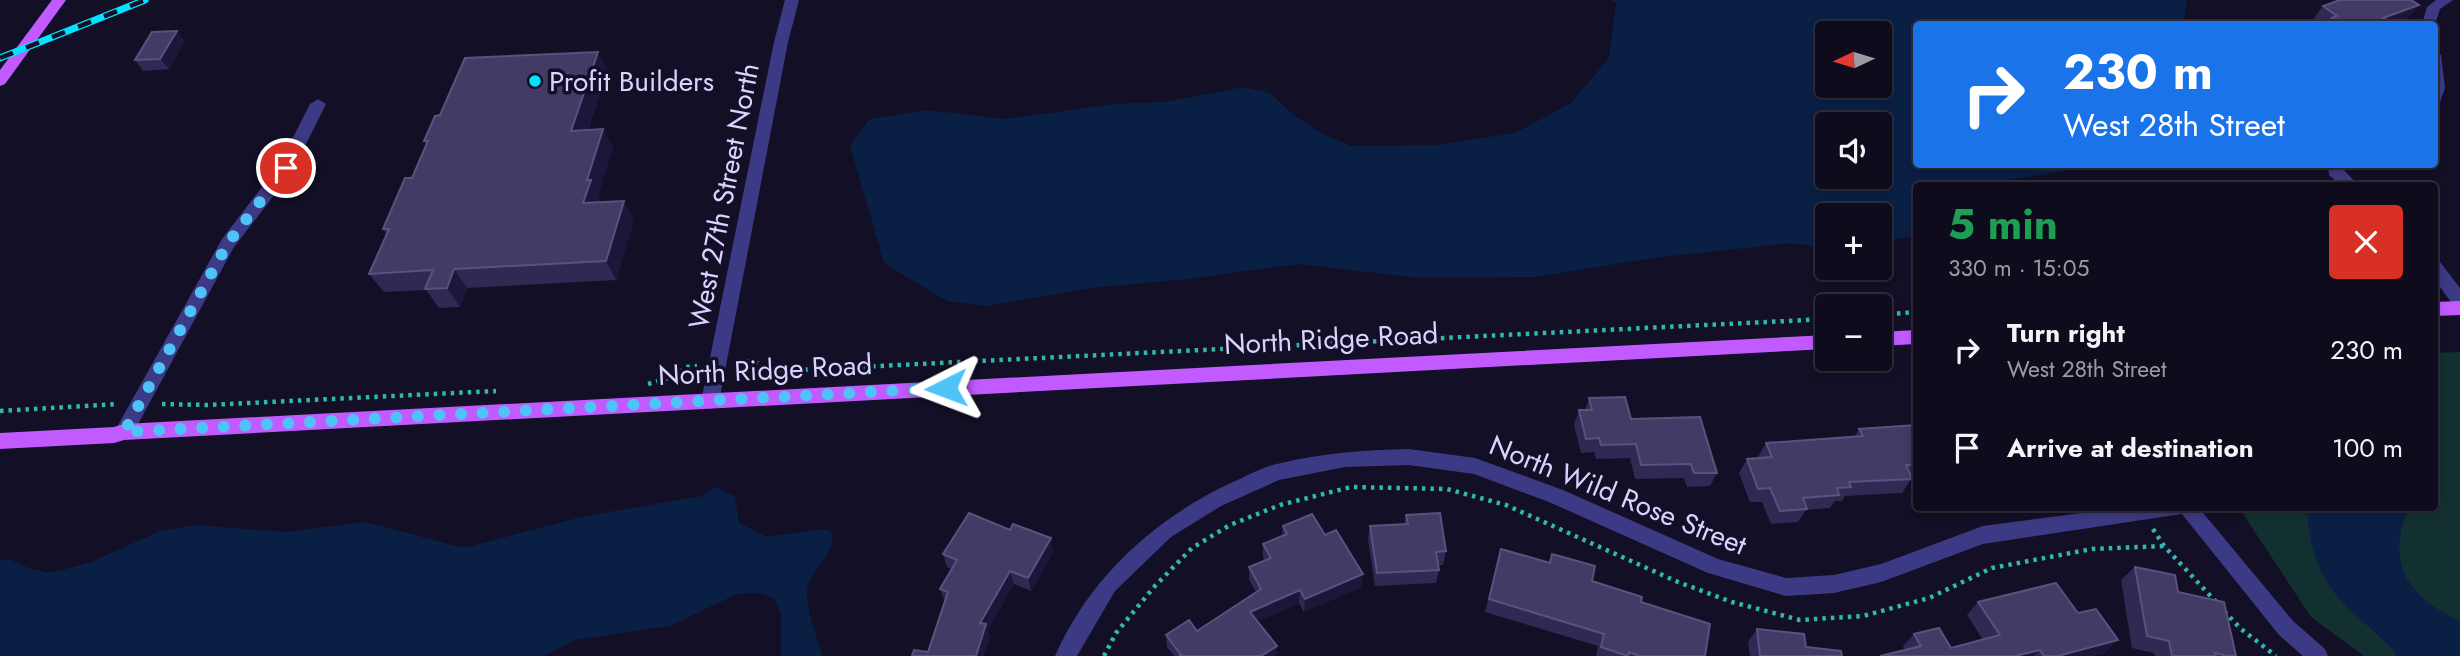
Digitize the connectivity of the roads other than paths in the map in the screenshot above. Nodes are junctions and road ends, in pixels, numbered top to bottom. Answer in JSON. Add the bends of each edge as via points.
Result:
{"nodes":[{"id":1,"x":59,"y":0,"type":"edge"},
{"id":2,"x":792,"y":0,"type":"edge"},
{"id":3,"x":2446,"y":0,"type":"edge"},
{"id":4,"x":2430,"y":21,"type":"edge"},
{"id":5,"x":0,"y":81,"type":"edge"},
{"id":6,"x":318,"y":104,"type":"dead end"},
{"id":7,"x":2335,"y":168,"type":"edge"},
{"id":8,"x":2347,"y":182,"type":"edge"},
{"id":9,"x":2438,"y":278,"type":"edge"},
{"id":10,"x":2447,"y":304,"type":"edge"},
{"id":11,"x":1913,"y":337,"type":"edge"},
{"id":12,"x":1892,"y":338,"type":"edge"},
{"id":13,"x":1815,"y":343,"type":"edge"},
{"id":14,"x":710,"y":401,"type":"junction"},
{"id":15,"x":124,"y":432,"type":"junction"},
{"id":16,"x":0,"y":441,"type":"edge"},
{"id":17,"x":2151,"y":511,"type":"edge"},
{"id":18,"x":2190,"y":511,"type":"edge"},
{"id":19,"x":1065,"y":656,"type":"edge"},
{"id":20,"x":2318,"y":656,"type":"edge"}],
"edges":[{"from":1,"to":5,"type":"main road"},
{"from":2,"to":14,"type":"street","name":"West 27th Street North"},
{"from":3,"to":4,"type":"street","via":[[2434,7]]},
{"from":6,"to":15,"type":"street","via":[[286,168],[228,243]]},
{"from":7,"to":8,"type":"street"},
{"from":9,"to":10,"type":"street"},
{"from":11,"to":12,"type":"main road"},
{"from":13,"to":14,"type":"main road","name":"North Ridge Road"},
{"from":14,"to":15,"type":"main road","name":"North Ridge Road"},
{"from":15,"to":16,"type":"main road","name":"North Ridge Road"},
{"from":17,"to":19,"type":"street","name":"North Wild Rose Street","via":[[1983,535],[1881,573],[1834,584],[1786,587],[1715,567],[1556,496],[1475,466],[1409,457],[1345,459],[1276,472],[1214,500],[1164,531],[1108,585]]},
{"from":18,"to":20,"type":"street","via":[[2286,628]]}]}
